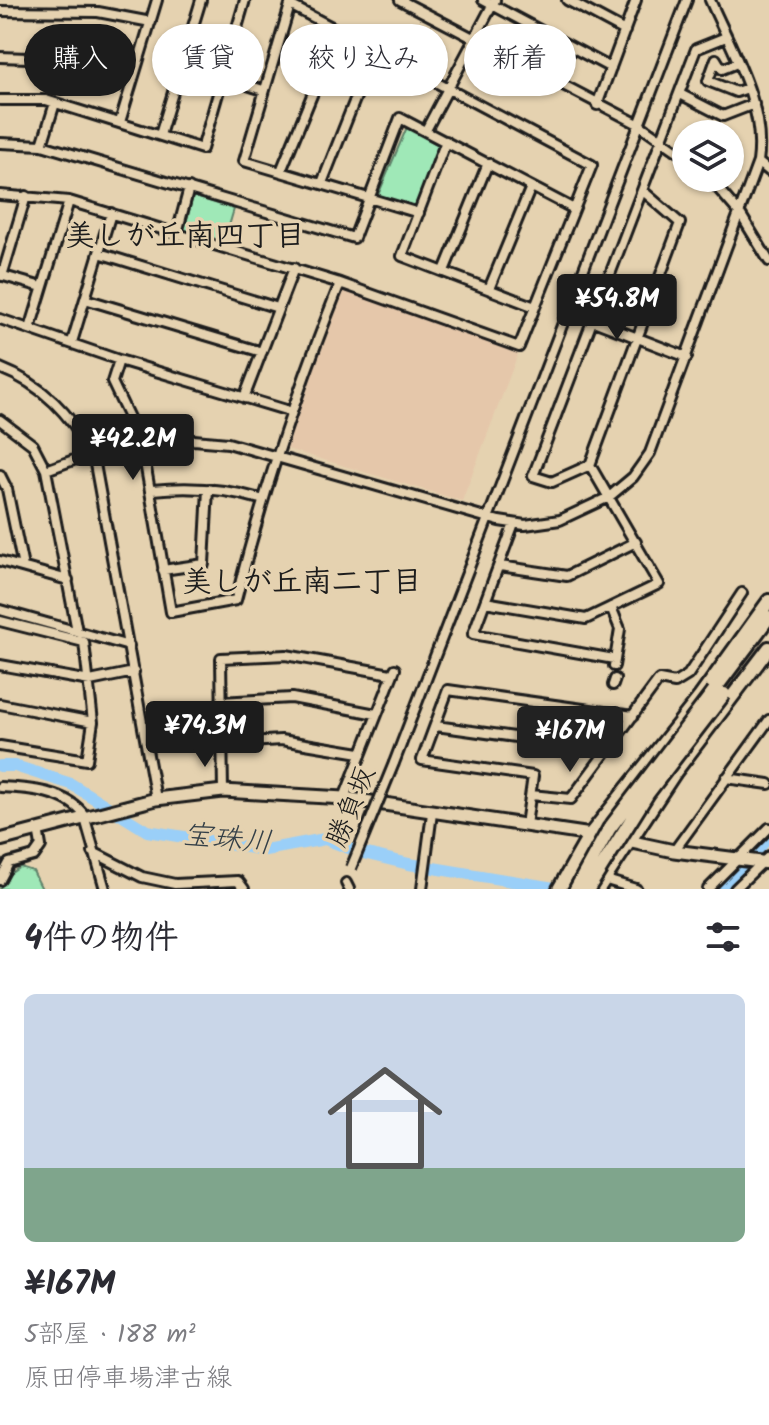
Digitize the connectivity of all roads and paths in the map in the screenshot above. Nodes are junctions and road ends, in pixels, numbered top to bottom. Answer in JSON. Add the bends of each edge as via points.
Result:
{"nodes":[{"id":1,"x":157,"y":0,"type":"edge"},
{"id":2,"x":201,"y":0,"type":"edge"},
{"id":3,"x":245,"y":0,"type":"edge"},
{"id":4,"x":400,"y":0,"type":"edge"},
{"id":5,"x":483,"y":0,"type":"edge"},
{"id":6,"x":567,"y":0,"type":"edge"},
{"id":7,"x":636,"y":0,"type":"edge"},
{"id":8,"x":687,"y":0,"type":"edge"},
{"id":9,"x":710,"y":0,"type":"edge"},
{"id":10,"x":494,"y":2,"type":"edge"},
{"id":11,"x":0,"y":11,"type":"edge"},
{"id":12,"x":151,"y":22,"type":"junction"},
{"id":13,"x":238,"y":24,"type":"edge"},
{"id":14,"x":284,"y":24,"type":"edge"},
{"id":15,"x":329,"y":24,"type":"edge"},
{"id":16,"x":482,"y":24,"type":"edge"},
{"id":17,"x":625,"y":31,"type":"junction"},
{"id":18,"x":464,"y":35,"type":"edge"},
{"id":19,"x":280,"y":36,"type":"edge"},
{"id":20,"x":726,"y":37,"type":"junction"},
{"id":21,"x":0,"y":57,"type":"edge"},
{"id":22,"x":24,"y":58,"type":"edge"},
{"id":23,"x":464,"y":58,"type":"edge"},
{"id":24,"x":737,"y":63,"type":"junction"},
{"id":25,"x":136,"y":66,"type":"edge"},
{"id":26,"x":611,"y":68,"type":"junction"},
{"id":27,"x":264,"y":87,"type":"edge"},
{"id":28,"x":449,"y":87,"type":"junction"},
{"id":29,"x":748,"y":88,"type":"junction"},
{"id":30,"x":576,"y":94,"type":"edge"},
{"id":31,"x":680,"y":94,"type":"junction"},
{"id":32,"x":127,"y":96,"type":"edge"},
{"id":33,"x":217,"y":96,"type":"edge"},
{"id":34,"x":261,"y":96,"type":"edge"},
{"id":35,"x":312,"y":96,"type":"edge"},
{"id":36,"x":356,"y":96,"type":"edge"},
{"id":37,"x":0,"y":100,"type":"edge"},
{"id":38,"x":55,"y":103,"type":"junction"},
{"id":39,"x":754,"y":104,"type":"junction"},
{"id":40,"x":597,"y":105,"type":"junction"},
{"id":41,"x":120,"y":122,"type":"junction"},
{"id":42,"x":640,"y":125,"type":"junction"},
{"id":43,"x":426,"y":130,"type":"junction"},
{"id":44,"x":160,"y":135,"type":"junction"},
{"id":45,"x":663,"y":139,"type":"junction"},
{"id":46,"x":446,"y":141,"type":"junction"},
{"id":47,"x":0,"y":143,"type":"edge"},
{"id":48,"x":42,"y":145,"type":"junction"},
{"id":49,"x":672,"y":146,"type":"edge"},
{"id":50,"x":758,"y":162,"type":"junction"},
{"id":51,"x":488,"y":163,"type":"junction"},
{"id":52,"x":281,"y":171,"type":"junction"},
{"id":53,"x":769,"y":171,"type":"edge"},
{"id":54,"x":322,"y":183,"type":"junction"},
{"id":55,"x":531,"y":187,"type":"junction"},
{"id":56,"x":189,"y":188,"type":"junction"},
{"id":57,"x":643,"y":191,"type":"junction"},
{"id":58,"x":721,"y":192,"type":"edge"},
{"id":59,"x":0,"y":195,"type":"edge"},
{"id":60,"x":26,"y":196,"type":"junction"},
{"id":61,"x":368,"y":199,"type":"junction"},
{"id":62,"x":69,"y":201,"type":"junction"},
{"id":63,"x":574,"y":209,"type":"junction"},
{"id":64,"x":111,"y":213,"type":"junction"},
{"id":65,"x":419,"y":213,"type":"junction"},
{"id":66,"x":741,"y":215,"type":"junction"},
{"id":67,"x":177,"y":233,"type":"junction"},
{"id":68,"x":99,"y":253,"type":"junction"},
{"id":69,"x":769,"y":261,"type":"edge"},
{"id":70,"x":294,"y":268,"type":"junction"},
{"id":71,"x":444,"y":271,"type":"junction"},
{"id":72,"x":1,"y":276,"type":"edge"},
{"id":73,"x":340,"y":283,"type":"junction"},
{"id":74,"x":42,"y":287,"type":"junction"},
{"id":75,"x":489,"y":289,"type":"junction"},
{"id":76,"x":85,"y":299,"type":"junction"},
{"id":77,"x":535,"y":307,"type":"junction"},
{"id":78,"x":278,"y":308,"type":"junction"},
{"id":79,"x":0,"y":319,"type":"edge"},
{"id":80,"x":591,"y":320,"type":"junction"},
{"id":81,"x":30,"y":329,"type":"junction"},
{"id":82,"x":636,"y":338,"type":"junction"},
{"id":83,"x":72,"y":342,"type":"junction"},
{"id":84,"x":262,"y":352,"type":"junction"},
{"id":85,"x":687,"y":357,"type":"junction"},
{"id":86,"x":119,"y":360,"type":"junction"},
{"id":87,"x":0,"y":368,"type":"edge"},
{"id":88,"x":244,"y":398,"type":"junction"},
{"id":89,"x":289,"y":411,"type":"junction"},
{"id":90,"x":0,"y":420,"type":"edge"},
{"id":91,"x":142,"y":445,"type":"junction"},
{"id":92,"x":93,"y":453,"type":"junction"},
{"id":93,"x":275,"y":454,"type":"junction"},
{"id":94,"x":590,"y":465,"type":"junction"},
{"id":95,"x":46,"y":470,"type":"junction"},
{"id":96,"x":0,"y":475,"type":"edge"},
{"id":97,"x":208,"y":489,"type":"junction"},
{"id":98,"x":152,"y":490,"type":"junction"},
{"id":99,"x":609,"y":497,"type":"junction"},
{"id":100,"x":260,"y":499,"type":"junction"},
{"id":101,"x":489,"y":518,"type":"junction"},
{"id":102,"x":514,"y":524,"type":"junction"},
{"id":103,"x":636,"y":542,"type":"junction"},
{"id":104,"x":0,"y":561,"type":"edge"},
{"id":105,"x":500,"y":566,"type":"junction"},
{"id":106,"x":23,"y":567,"type":"junction"},
{"id":107,"x":163,"y":570,"type":"junction"},
{"id":108,"x":68,"y":580,"type":"junction"},
{"id":109,"x":742,"y":593,"type":"dead end"},
{"id":110,"x":769,"y":601,"type":"edge"},
{"id":111,"x":485,"y":602,"type":"junction"},
{"id":112,"x":611,"y":607,"type":"junction"},
{"id":113,"x":0,"y":610,"type":"edge"},
{"id":114,"x":769,"y":617,"type":"edge"},
{"id":115,"x":0,"y":621,"type":"edge"},
{"id":116,"x":77,"y":631,"type":"junction"},
{"id":117,"x":769,"y":637,"type":"edge"},
{"id":118,"x":129,"y":646,"type":"junction"},
{"id":119,"x":769,"y":648,"type":"edge"},
{"id":120,"x":0,"y":665,"type":"edge"},
{"id":121,"x":134,"y":672,"type":"junction"},
{"id":122,"x":90,"y":681,"type":"junction"},
{"id":123,"x":722,"y":699,"type":"junction"},
{"id":124,"x":220,"y":702,"type":"junction"},
{"id":125,"x":0,"y":704,"type":"edge"},
{"id":126,"x":376,"y":714,"type":"junction"},
{"id":127,"x":633,"y":716,"type":"junction"},
{"id":128,"x":93,"y":722,"type":"junction"},
{"id":129,"x":767,"y":722,"type":"edge"},
{"id":130,"x":436,"y":726,"type":"junction"},
{"id":131,"x":219,"y":744,"type":"junction"},
{"id":132,"x":0,"y":746,"type":"edge"},
{"id":133,"x":608,"y":750,"type":"junction"},
{"id":134,"x":360,"y":753,"type":"junction"},
{"id":135,"x":726,"y":778,"type":"junction"},
{"id":136,"x":769,"y":784,"type":"edge"},
{"id":137,"x":0,"y":787,"type":"edge"},
{"id":138,"x":223,"y":791,"type":"junction"},
{"id":139,"x":531,"y":795,"type":"junction"},
{"id":140,"x":344,"y":798,"type":"junction"},
{"id":141,"x":156,"y":799,"type":"junction"},
{"id":142,"x":432,"y":813,"type":"junction"},
{"id":143,"x":87,"y":815,"type":"junction"},
{"id":144,"x":526,"y":825,"type":"junction"},
{"id":145,"x":769,"y":828,"type":"edge"},
{"id":146,"x":38,"y":829,"type":"junction"},
{"id":147,"x":590,"y":835,"type":"junction"},
{"id":148,"x":0,"y":840,"type":"edge"},
{"id":149,"x":628,"y":841,"type":"junction"},
{"id":150,"x":674,"y":851,"type":"junction"},
{"id":151,"x":93,"y":852,"type":"junction"},
{"id":152,"x":739,"y":859,"type":"junction"},
{"id":153,"x":767,"y":860,"type":"edge"},
{"id":154,"x":351,"y":868,"type":"dead end"},
{"id":155,"x":0,"y":880,"type":"edge"},
{"id":156,"x":179,"y":884,"type":"junction"},
{"id":157,"x":596,"y":887,"type":"edge"},
{"id":158,"x":105,"y":889,"type":"edge"},
{"id":159,"x":166,"y":889,"type":"edge"},
{"id":160,"x":244,"y":889,"type":"edge"},
{"id":161,"x":422,"y":889,"type":"edge"},
{"id":162,"x":559,"y":889,"type":"edge"},
{"id":163,"x":576,"y":889,"type":"edge"},
{"id":164,"x":636,"y":889,"type":"edge"},
{"id":165,"x":708,"y":889,"type":"edge"},
{"id":166,"x":735,"y":889,"type":"edge"}],
"edges":[{"from":1,"to":12,"type":"street"},
{"from":2,"to":44,"type":"street"},
{"from":3,"to":13,"type":"street"},
{"from":4,"to":18,"type":"street"},
{"from":5,"to":10,"type":"street"},
{"from":6,"to":17,"type":"street"},
{"from":7,"to":17,"type":"street"},
{"from":8,"to":42,"type":"street","name":"勝負坂"},
{"from":9,"to":20,"type":"street"},
{"from":10,"to":16,"type":"street"},
{"from":10,"to":26,"type":"street"},
{"from":11,"to":12,"type":"street","via":[[98,12]]},
{"from":12,"to":25,"type":"street"},
{"from":14,"to":15,"type":"street","via":[[290,5]]},
{"from":17,"to":26,"type":"street"},
{"from":19,"to":27,"type":"street"},
{"from":20,"to":24,"type":"street"},
{"from":20,"to":31,"type":"street","via":[[696,49]]},
{"from":21,"to":22,"type":"street"},
{"from":23,"to":28,"type":"street"},
{"from":24,"to":29,"type":"street"},
{"from":24,"to":29,"type":"street","via":[[722,69],[716,59],[708,81],[736,92]]},
{"from":26,"to":40,"type":"street"},
{"from":28,"to":43,"type":"street"},
{"from":28,"to":63,"type":"street","via":[[592,165]]},
{"from":29,"to":39,"type":"street"},
{"from":30,"to":40,"type":"street"},
{"from":31,"to":39,"type":"street","via":[[723,116]]},
{"from":31,"to":45,"type":"street"},
{"from":32,"to":41,"type":"street"},
{"from":33,"to":44,"type":"street","via":[[202,149]]},
{"from":34,"to":52,"type":"street","via":[[244,161]]},
{"from":35,"to":52,"type":"street"},
{"from":36,"to":54,"type":"street"},
{"from":37,"to":38,"type":"street"},
{"from":38,"to":41,"type":"street"},
{"from":38,"to":48,"type":"street"},
{"from":39,"to":50,"type":"street"},
{"from":40,"to":42,"type":"street"},
{"from":41,"to":44,"type":"street"},
{"from":42,"to":45,"type":"street"},
{"from":42,"to":101,"type":"street","name":"勝負坂"},
{"from":43,"to":46,"type":"street"},
{"from":43,"to":61,"type":"street","via":[[400,118]]},
{"from":45,"to":49,"type":"street"},
{"from":45,"to":57,"type":"street"},
{"from":46,"to":51,"type":"street"},
{"from":46,"to":65,"type":"street"},
{"from":47,"to":48,"type":"street"},
{"from":48,"to":56,"type":"street"},
{"from":50,"to":53,"type":"street"},
{"from":50,"to":66,"type":"street"},
{"from":51,"to":55,"type":"street"},
{"from":51,"to":71,"type":"street"},
{"from":52,"to":54,"type":"street"},
{"from":54,"to":61,"type":"street"},
{"from":55,"to":63,"type":"street"},
{"from":55,"to":75,"type":"street"},
{"from":56,"to":61,"type":"street","via":[[354,238]]},
{"from":56,"to":67,"type":"street"},
{"from":57,"to":80,"type":"street"},
{"from":57,"to":82,"type":"street","via":[[680,223]]},
{"from":58,"to":66,"type":"street"},
{"from":59,"to":60,"type":"street"},
{"from":60,"to":62,"type":"street"},
{"from":60,"to":72,"type":"street"},
{"from":61,"to":65,"type":"street"},
{"from":62,"to":64,"type":"street"},
{"from":62,"to":74,"type":"street"},
{"from":63,"to":77,"type":"street"},
{"from":64,"to":67,"type":"street"},
{"from":64,"to":68,"type":"street"},
{"from":65,"to":71,"type":"street","via":[[402,256]]},
{"from":66,"to":69,"type":"street"},
{"from":66,"to":85,"type":"street"},
{"from":67,"to":70,"type":"street"},
{"from":68,"to":76,"type":"street"},
{"from":68,"to":78,"type":"street"},
{"from":70,"to":73,"type":"street"},
{"from":70,"to":78,"type":"street"},
{"from":71,"to":75,"type":"street"},
{"from":72,"to":74,"type":"street"},
{"from":73,"to":77,"type":"street","via":[[519,347]]},
{"from":73,"to":89,"type":"street"},
{"from":74,"to":81,"type":"street"},
{"from":75,"to":77,"type":"street"},
{"from":76,"to":83,"type":"street"},
{"from":76,"to":84,"type":"street"},
{"from":78,"to":84,"type":"street"},
{"from":79,"to":81,"type":"street"},
{"from":80,"to":82,"type":"street"},
{"from":80,"to":94,"type":"street","via":[[533,476],[552,482]]},
{"from":81,"to":83,"type":"street"},
{"from":82,"to":85,"type":"street"},
{"from":82,"to":94,"type":"street"},
{"from":83,"to":86,"type":"street"},
{"from":84,"to":88,"type":"street"},
{"from":85,"to":99,"type":"street","via":[[650,453]]},
{"from":86,"to":88,"type":"street"},
{"from":86,"to":91,"type":"street","via":[[112,382]]},
{"from":87,"to":92,"type":"street","via":[[63,408]]},
{"from":88,"to":89,"type":"street"},
{"from":89,"to":93,"type":"street"},
{"from":90,"to":95,"type":"street","via":[[33,445]]},
{"from":91,"to":92,"type":"street"},
{"from":91,"to":93,"type":"street","via":[[194,440]]},
{"from":91,"to":98,"type":"street"},
{"from":92,"to":95,"type":"street"},
{"from":92,"to":118,"type":"street"},
{"from":93,"to":100,"type":"street"},
{"from":93,"to":101,"type":"street"},
{"from":94,"to":99,"type":"street"},
{"from":95,"to":108,"type":"street"},
{"from":96,"to":106,"type":"street"},
{"from":97,"to":98,"type":"street"},
{"from":97,"to":100,"type":"street"},
{"from":97,"to":107,"type":"street","via":[[204,564]]},
{"from":98,"to":107,"type":"street"},
{"from":99,"to":102,"type":"street","via":[[560,520]]},
{"from":99,"to":103,"type":"street"},
{"from":100,"to":107,"type":"street","via":[[236,600],[171,612]]},
{"from":101,"to":102,"type":"street"},
{"from":101,"to":154,"type":"street","name":"勝負坂","bridge":true},
{"from":102,"to":105,"type":"street"},
{"from":103,"to":105,"type":"street","via":[[567,576]]},
{"from":103,"to":112,"type":"street","via":[[659,584]]},
{"from":104,"to":106,"type":"street"},
{"from":105,"to":111,"type":"street"},
{"from":106,"to":108,"type":"street"},
{"from":108,"to":116,"type":"street"},
{"from":109,"to":127,"type":"street","via":[[688,675],[675,683],[659,680]]},
{"from":110,"to":147,"type":"highway"},
{"from":111,"to":112,"type":"street","via":[[586,619]]},
{"from":111,"to":112,"type":"street","via":[[473,634],[614,662],[620,629]]},
{"from":113,"to":116,"type":"street"},
{"from":114,"to":123,"type":"highway"},
{"from":115,"to":122,"type":"street","via":[[84,642]]},
{"from":116,"to":118,"type":"street"},
{"from":117,"to":123,"type":"highway"},
{"from":118,"to":121,"type":"street"},
{"from":119,"to":123,"type":"highway"},
{"from":120,"to":122,"type":"street"},
{"from":121,"to":122,"type":"street"},
{"from":121,"to":141,"type":"street"},
{"from":122,"to":128,"type":"street"},
{"from":123,"to":149,"type":"highway"},
{"from":123,"to":157,"type":"highway","bridge":true,"via":[[603,860]]},
{"from":123,"to":163,"type":"highway","bridge":true,"via":[[609,829]]},
{"from":124,"to":126,"type":"street","via":[[292,698]]},
{"from":124,"to":126,"type":"street","via":[[221,658],[286,655],[393,671]]},
{"from":124,"to":131,"type":"street"},
{"from":125,"to":128,"type":"street"},
{"from":126,"to":134,"type":"street"},
{"from":127,"to":130,"type":"street","via":[[448,690]]},
{"from":127,"to":133,"type":"street"},
{"from":128,"to":132,"type":"street","via":[[87,760]]},
{"from":129,"to":135,"type":"street"},
{"from":130,"to":133,"type":"street"},
{"from":130,"to":139,"type":"street","via":[[422,760],[533,776]]},
{"from":131,"to":134,"type":"street","via":[[281,740]]},
{"from":131,"to":138,"type":"street"},
{"from":133,"to":139,"type":"street","via":[[571,799]]},
{"from":134,"to":140,"type":"street"},
{"from":135,"to":136,"type":"street"},
{"from":135,"to":150,"type":"street"},
{"from":137,"to":143,"type":"street","via":[[59,796]]},
{"from":138,"to":140,"type":"main road"},
{"from":138,"to":141,"type":"main road"},
{"from":139,"to":144,"type":"street"},
{"from":140,"to":142,"type":"main road"},
{"from":141,"to":143,"type":"main road"},
{"from":142,"to":144,"type":"main road"},
{"from":142,"to":161,"type":"street"},
{"from":143,"to":146,"type":"main road"},
{"from":143,"to":151,"type":"street"},
{"from":144,"to":147,"type":"main road"},
{"from":145,"to":152,"type":"street"},
{"from":146,"to":148,"type":"main road"},
{"from":146,"to":155,"type":"street","via":[[41,846],[34,856],[9,863]]},
{"from":147,"to":149,"type":"main road"},
{"from":147,"to":162,"type":"highway"},
{"from":149,"to":150,"type":"main road"},
{"from":149,"to":157,"type":"highway"},
{"from":150,"to":152,"type":"main road"},
{"from":151,"to":156,"type":"street","via":[[142,877]]},
{"from":151,"to":158,"type":"street"},
{"from":152,"to":153,"type":"main road"},
{"from":152,"to":165,"type":"street"},
{"from":153,"to":166,"type":"street"},
{"from":156,"to":159,"type":"street"},
{"from":156,"to":160,"type":"street","via":[[238,881]]},
{"from":157,"to":164,"type":"street"}]}
